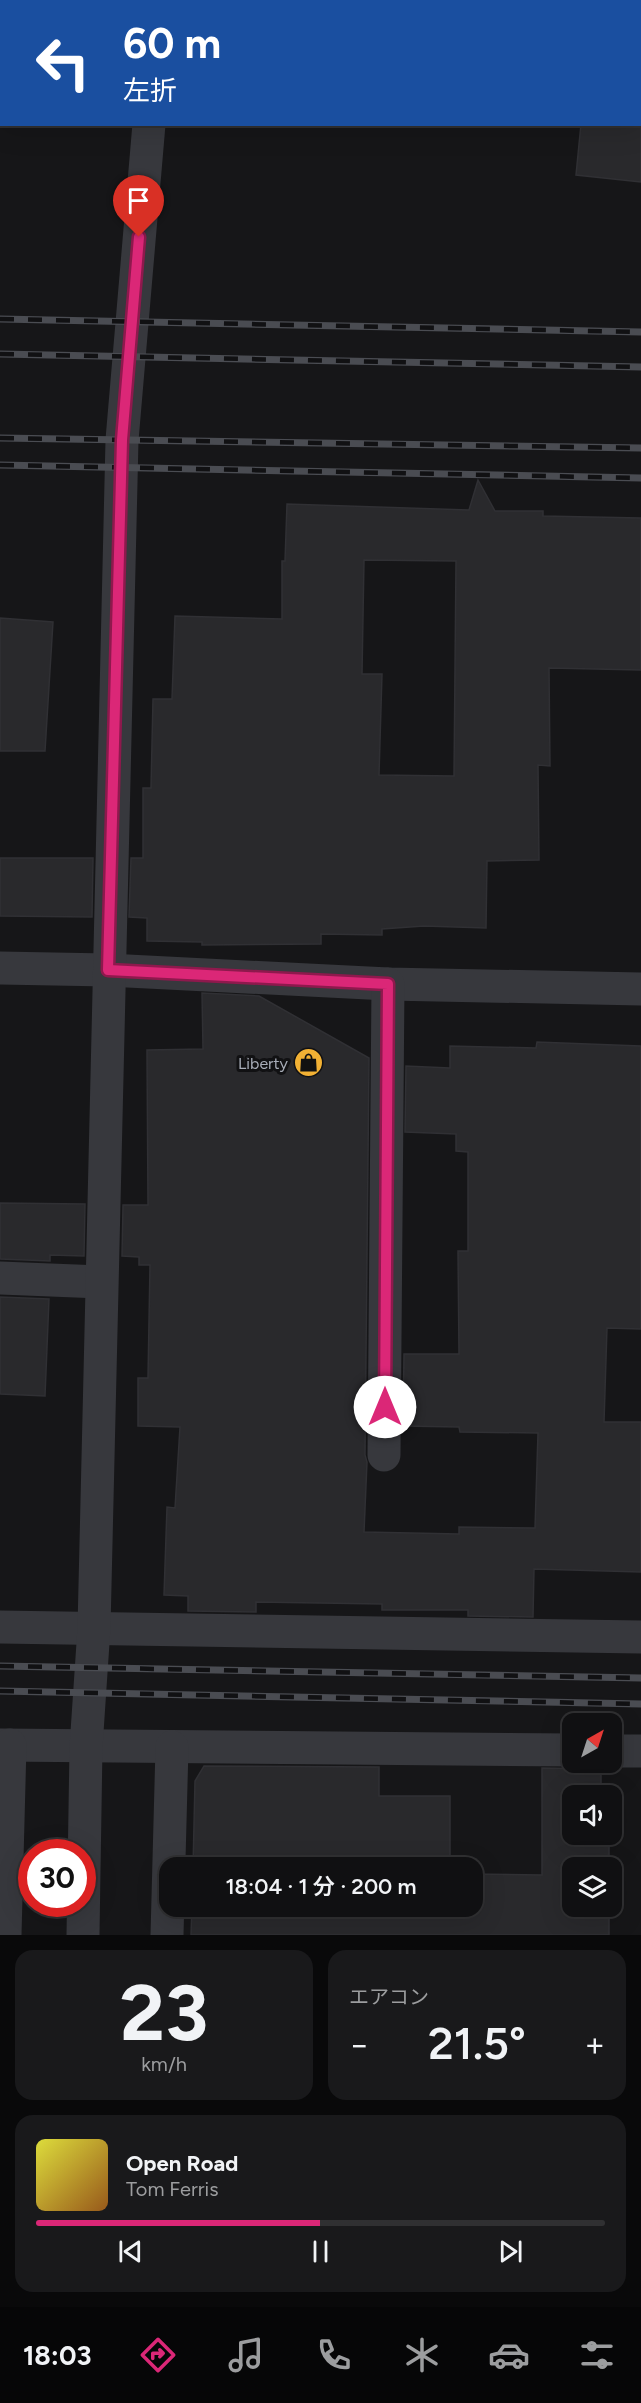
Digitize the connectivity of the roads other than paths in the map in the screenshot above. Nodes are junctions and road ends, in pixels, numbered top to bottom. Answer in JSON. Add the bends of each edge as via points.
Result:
{"nodes":[{"id":1,"x":148,"y":126,"type":"edge"},
{"id":2,"x":0,"y":968,"type":"edge"},
{"id":3,"x":108,"y":970,"type":"junction"},
{"id":4,"x":388,"y":984,"type":"junction"},
{"id":5,"x":641,"y":989,"type":"edge"},
{"id":6,"x":0,"y":1278,"type":"edge"},
{"id":7,"x":101,"y":1282,"type":"junction"},
{"id":8,"x":384,"y":1455,"type":"dead end"},
{"id":9,"x":0,"y":1627,"type":"edge"},
{"id":10,"x":94,"y":1628,"type":"junction"},
{"id":11,"x":641,"y":1637,"type":"edge"},
{"id":12,"x":5,"y":1745,"type":"edge"},
{"id":13,"x":86,"y":1747,"type":"junction"},
{"id":14,"x":172,"y":1747,"type":"junction"},
{"id":15,"x":562,"y":1750,"type":"edge"},
{"id":16,"x":622,"y":1751,"type":"edge"},
{"id":17,"x":641,"y":1751,"type":"edge"},
{"id":18,"x":5,"y":1935,"type":"edge"},
{"id":19,"x":83,"y":1935,"type":"edge"},
{"id":20,"x":167,"y":1935,"type":"edge"}],
"edges":[{"from":1,"to":3,"type":"street","via":[[122,440]]},
{"from":2,"to":3,"type":"street"},
{"from":3,"to":4,"type":"street"},
{"from":3,"to":7,"type":"street"},
{"from":4,"to":5,"type":"street"},
{"from":4,"to":8,"type":"street"},
{"from":6,"to":7,"type":"street"},
{"from":7,"to":10,"type":"street"},
{"from":9,"to":10,"type":"street"},
{"from":10,"to":11,"type":"street"},
{"from":10,"to":13,"type":"street"},
{"from":12,"to":13,"type":"street"},
{"from":12,"to":18,"type":"street"},
{"from":13,"to":14,"type":"street"},
{"from":13,"to":19,"type":"street"},
{"from":14,"to":15,"type":"street"},
{"from":14,"to":20,"type":"street"},
{"from":16,"to":17,"type":"street"}]}
